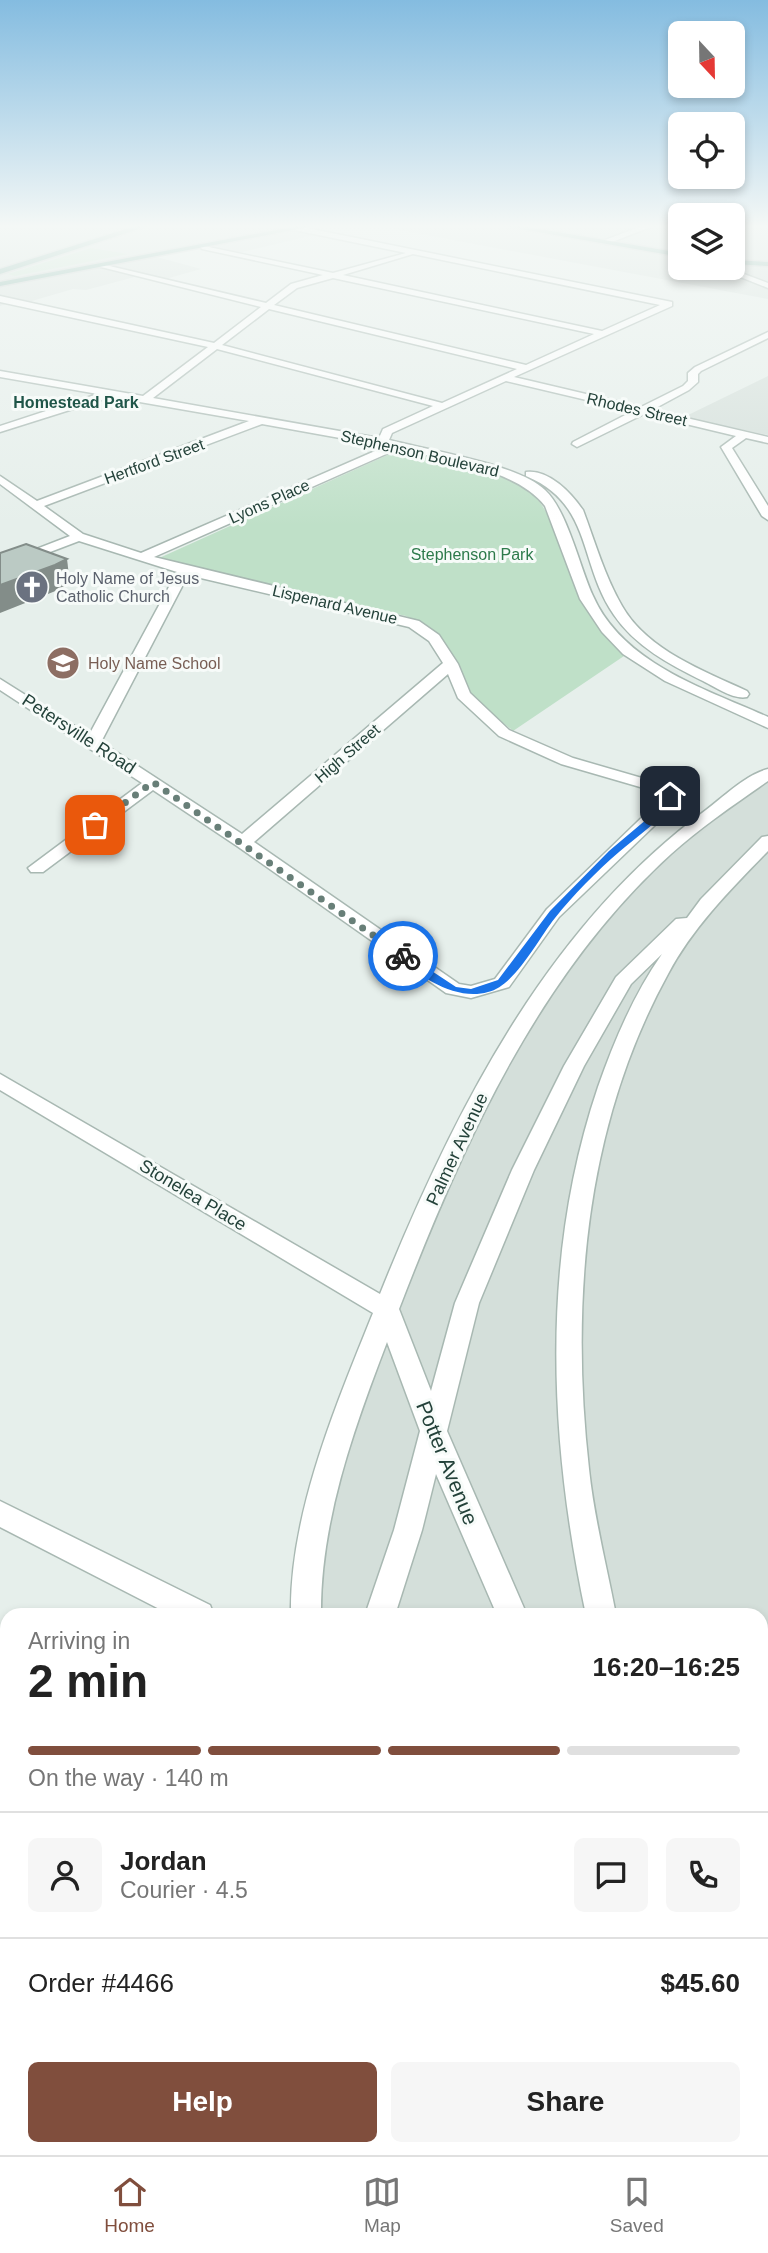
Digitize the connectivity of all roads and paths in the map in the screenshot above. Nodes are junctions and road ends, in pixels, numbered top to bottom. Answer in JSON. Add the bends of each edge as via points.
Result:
{"nodes":[{"id":1,"x":117,"y":325,"type":"edge"},
{"id":2,"x":243,"y":325,"type":"edge"},
{"id":3,"x":345,"y":325,"type":"edge"},
{"id":4,"x":561,"y":325,"type":"edge"},
{"id":5,"x":625,"y":325,"type":"edge"},
{"id":6,"x":605,"y":334,"type":"junction"},
{"id":7,"x":768,"y":335,"type":"edge"},
{"id":8,"x":215,"y":346,"type":"junction"},
{"id":9,"x":0,"y":367,"type":"edge"},
{"id":10,"x":526,"y":368,"type":"junction"},
{"id":11,"x":0,"y":374,"type":"edge"},
{"id":12,"x":505,"y":378,"type":"junction"},
{"id":13,"x":124,"y":390,"type":"junction"},
{"id":14,"x":111,"y":393,"type":"junction"},
{"id":15,"x":150,"y":397,"type":"junction"},
{"id":16,"x":443,"y":406,"type":"junction"},
{"id":17,"x":643,"y":410,"type":"junction"},
{"id":18,"x":266,"y":418,"type":"junction"},
{"id":19,"x":0,"y":429,"type":"edge"},
{"id":20,"x":745,"y":434,"type":"junction"},
{"id":21,"x":384,"y":439,"type":"junction"},
{"id":22,"x":768,"y":440,"type":"edge"},
{"id":23,"x":577,"y":444,"type":"dead end"},
{"id":24,"x":0,"y":479,"type":"edge"},
{"id":25,"x":36,"y":505,"type":"junction"},
{"id":26,"x":768,"y":516,"type":"edge"},
{"id":27,"x":79,"y":537,"type":"junction"},
{"id":28,"x":141,"y":558,"type":"junction"},
{"id":29,"x":0,"y":567,"type":"edge"},
{"id":30,"x":184,"y":570,"type":"junction"},
{"id":31,"x":451,"y":664,"type":"junction"},
{"id":32,"x":0,"y":683,"type":"edge"},
{"id":33,"x":768,"y":706,"type":"edge"},
{"id":34,"x":768,"y":723,"type":"edge"},
{"id":35,"x":92,"y":744,"type":"junction"},
{"id":36,"x":768,"y":775,"type":"edge"},
{"id":37,"x":153,"y":782,"type":"junction"},
{"id":38,"x":768,"y":841,"type":"edge"},
{"id":39,"x":243,"y":842,"type":"junction"},
{"id":40,"x":37,"y":868,"type":"dead end"},
{"id":41,"x":716,"y":894,"type":"junction"},
{"id":42,"x":471,"y":992,"type":"joint"},
{"id":43,"x":0,"y":1081,"type":"edge"},
{"id":44,"x":387,"y":1310,"type":"junction"},
{"id":45,"x":434,"y":1430,"type":"junction"},
{"id":46,"x":0,"y":1513,"type":"edge"},
{"id":47,"x":185,"y":1608,"type":"edge"},
{"id":48,"x":306,"y":1608,"type":"edge"},
{"id":49,"x":382,"y":1608,"type":"edge"},
{"id":50,"x":509,"y":1608,"type":"edge"},
{"id":51,"x":600,"y":1608,"type":"edge"}],
"edges":[{"from":1,"to":8,"type":"street"},
{"from":2,"to":8,"type":"street"},
{"from":3,"to":10,"type":"street"},
{"from":4,"to":6,"type":"street"},
{"from":5,"to":6,"type":"street"},
{"from":6,"to":10,"type":"street"},
{"from":7,"to":17,"type":"street","via":[[698,369],[691,385]]},
{"from":8,"to":15,"type":"street"},
{"from":8,"to":16,"type":"street"},
{"from":9,"to":13,"type":"street","name":"Stephenson Boulevard"},
{"from":10,"to":12,"type":"street"},
{"from":11,"to":14,"type":"street","name":"Stephenson Boulevard"},
{"from":12,"to":16,"type":"street"},
{"from":12,"to":17,"type":"street","name":"Rhodes Street"},
{"from":13,"to":14,"type":"street"},
{"from":13,"to":15,"type":"street","name":"Stephenson Boulevard"},
{"from":14,"to":15,"type":"street","name":"Stephenson Boulevard"},
{"from":14,"to":19,"type":"street"},
{"from":15,"to":18,"type":"street","name":"Stephenson Boulevard"},
{"from":16,"to":21,"type":"street","via":[[387,431]]},
{"from":17,"to":20,"type":"street","name":"Rhodes Street"},
{"from":17,"to":23,"type":"street"},
{"from":18,"to":21,"type":"street","name":"Stephenson Boulevard"},
{"from":18,"to":25,"type":"street","name":"Hertford Street"},
{"from":20,"to":22,"type":"street","name":"Rhodes Street"},
{"from":20,"to":26,"type":"street","via":[[726,447]]},
{"from":21,"to":28,"type":"street","name":"Lyons Place","via":[[389,449]]},
{"from":21,"to":33,"type":"street","name":"Stephenson Boulevard","via":[[508,466],[555,485],[578,510],[620,614],[643,639],[697,673]]},
{"from":21,"to":34,"type":"street","name":"Stephenson Boulevard","via":[[506,473],[540,491],[551,505],[587,599],[628,651],[670,678]]},
{"from":24,"to":25,"type":"street","name":"Lispenard Avenue"},
{"from":25,"to":27,"type":"street","name":"Lispenard Avenue"},
{"from":27,"to":28,"type":"street","name":"Lispenard Avenue"},
{"from":27,"to":29,"type":"street"},
{"from":28,"to":30,"type":"street","name":"Lispenard Avenue"},
{"from":30,"to":31,"type":"street","name":"Lispenard Avenue","via":[[414,624],[434,638]]},
{"from":30,"to":35,"type":"street"},
{"from":31,"to":39,"type":"street","name":"High Street"},
{"from":31,"to":42,"type":"street","name":"Lispenard Avenue","via":[[463,695],[504,733],[567,761],[653,786],[670,796],[663,810],[612,853],[553,914],[502,983]]},
{"from":32,"to":35,"type":"street","name":"Petersville Road"},
{"from":35,"to":37,"type":"street","name":"Petersville Road"},
{"from":36,"to":44,"type":"street","name":"Palmer Avenue","via":[[683,836],[637,878],[516,1035],[478,1103]]},
{"from":37,"to":39,"type":"street","name":"Petersville Road"},
{"from":37,"to":40,"type":"street"},
{"from":38,"to":41,"type":"street"},
{"from":39,"to":42,"type":"street","name":"Petersville Road","via":[[433,978]]},
{"from":41,"to":45,"type":"street","via":[[623,981],[574,1066],[523,1170],[467,1303]]},
{"from":41,"to":51,"type":"street","via":[[649,988],[621,1044],[597,1111],[582,1186],[571,1270],[568,1364],[575,1469]]},
{"from":43,"to":44,"type":"street","name":"Stonelea Place"},
{"from":44,"to":45,"type":"street","name":"Potter Avenue"},
{"from":44,"to":48,"type":"street","name":"Palmer Avenue","via":[[355,1388],[329,1481],[308,1564]]},
{"from":45,"to":49,"type":"street"},
{"from":45,"to":50,"type":"street","name":"Potter Avenue"},
{"from":46,"to":47,"type":"street"}]}
